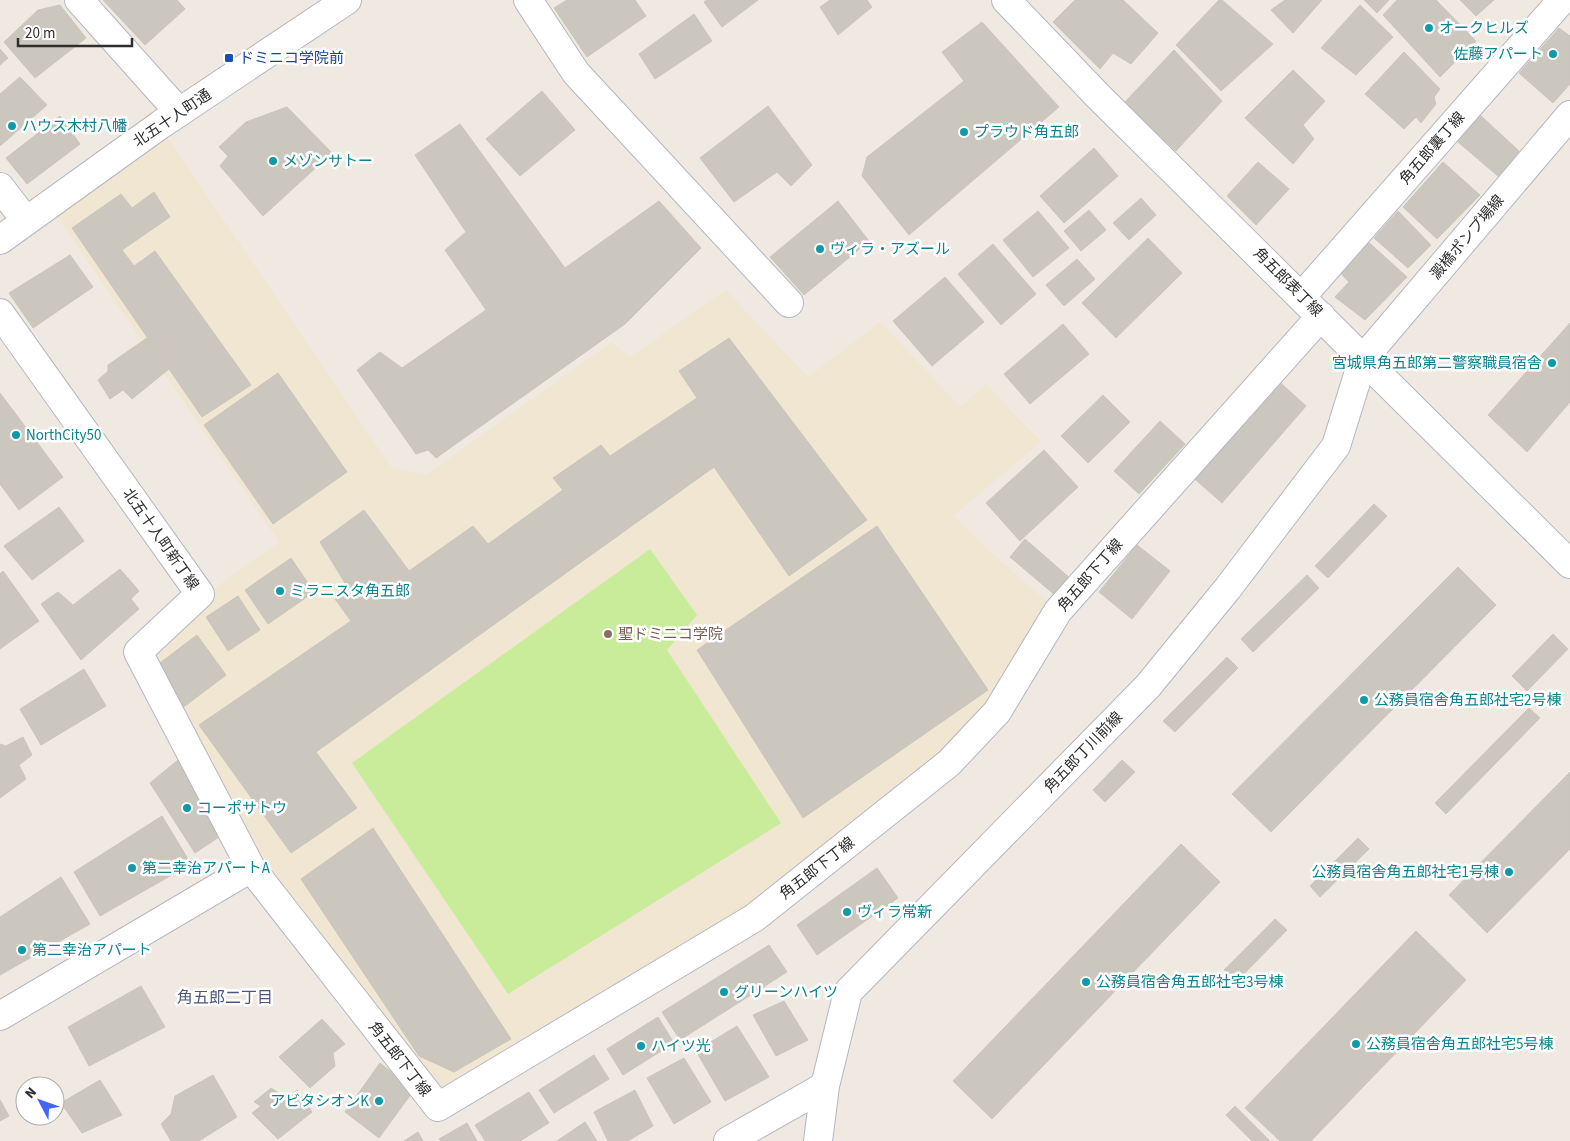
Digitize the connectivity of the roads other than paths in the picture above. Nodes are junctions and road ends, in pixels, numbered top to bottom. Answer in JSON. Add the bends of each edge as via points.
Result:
{"nodes":[{"id":1,"x":79,"y":0,"type":"edge"},
{"id":2,"x":347,"y":0,"type":"edge"},
{"id":3,"x":528,"y":0,"type":"edge"},
{"id":4,"x":1006,"y":0,"type":"edge"},
{"id":5,"x":1562,"y":0,"type":"edge"},
{"id":6,"x":179,"y":112,"type":"junction"},
{"id":7,"x":1570,"y":115,"type":"edge"},
{"id":8,"x":0,"y":187,"type":"edge"},
{"id":9,"x":26,"y":221,"type":"junction"},
{"id":10,"x":0,"y":240,"type":"edge"},
{"id":11,"x":1302,"y":296,"type":"junction"},
{"id":12,"x":789,"y":303,"type":"dead end"},
{"id":13,"x":0,"y":313,"type":"edge"},
{"id":14,"x":1321,"y":316,"type":"junction"},
{"id":15,"x":1364,"y":359,"type":"junction"},
{"id":16,"x":1570,"y":564,"type":"edge"},
{"id":17,"x":251,"y":868,"type":"junction"},
{"id":18,"x":0,"y":1016,"type":"edge"},
{"id":19,"x":825,"y":1086,"type":"junction"},
{"id":20,"x":728,"y":1141,"type":"edge"},
{"id":21,"x":818,"y":1141,"type":"edge"}],
"edges":[{"from":1,"to":6,"type":"street"},
{"from":2,"to":6,"type":"street","name":"北五十人町通"},
{"from":3,"to":12,"type":"street","via":[[576,73]]},
{"from":4,"to":11,"type":"street","name":"角五郎表丁線","via":[[1098,96]]},
{"from":5,"to":11,"type":"street","name":"角五郎裏丁線"},
{"from":6,"to":9,"type":"street","name":"北五十人町通"},
{"from":7,"to":15,"type":"street","name":"澱橋ポンプ場線"},
{"from":8,"to":9,"type":"street"},
{"from":9,"to":10,"type":"street","name":"北五十人町通"},
{"from":11,"to":14,"type":"street","name":"角五郎表丁線"},
{"from":13,"to":17,"type":"street","name":"北五十人町新丁線","via":[[200,594],[138,652]]},
{"from":14,"to":15,"type":"street","name":"角五郎表丁線"},
{"from":14,"to":17,"type":"street","name":"角五郎下丁線","via":[[1058,611],[997,712],[949,763],[754,918],[438,1108]]},
{"from":15,"to":16,"type":"street","name":"角五郎表丁線"},
{"from":15,"to":19,"type":"street","name":"角五郎丁川前線","via":[[1336,446],[1228,588],[1148,686],[848,992]]},
{"from":17,"to":18,"type":"street"},
{"from":19,"to":20,"type":"street"},
{"from":19,"to":21,"type":"street","name":"角五郎丁川前線"}]}
